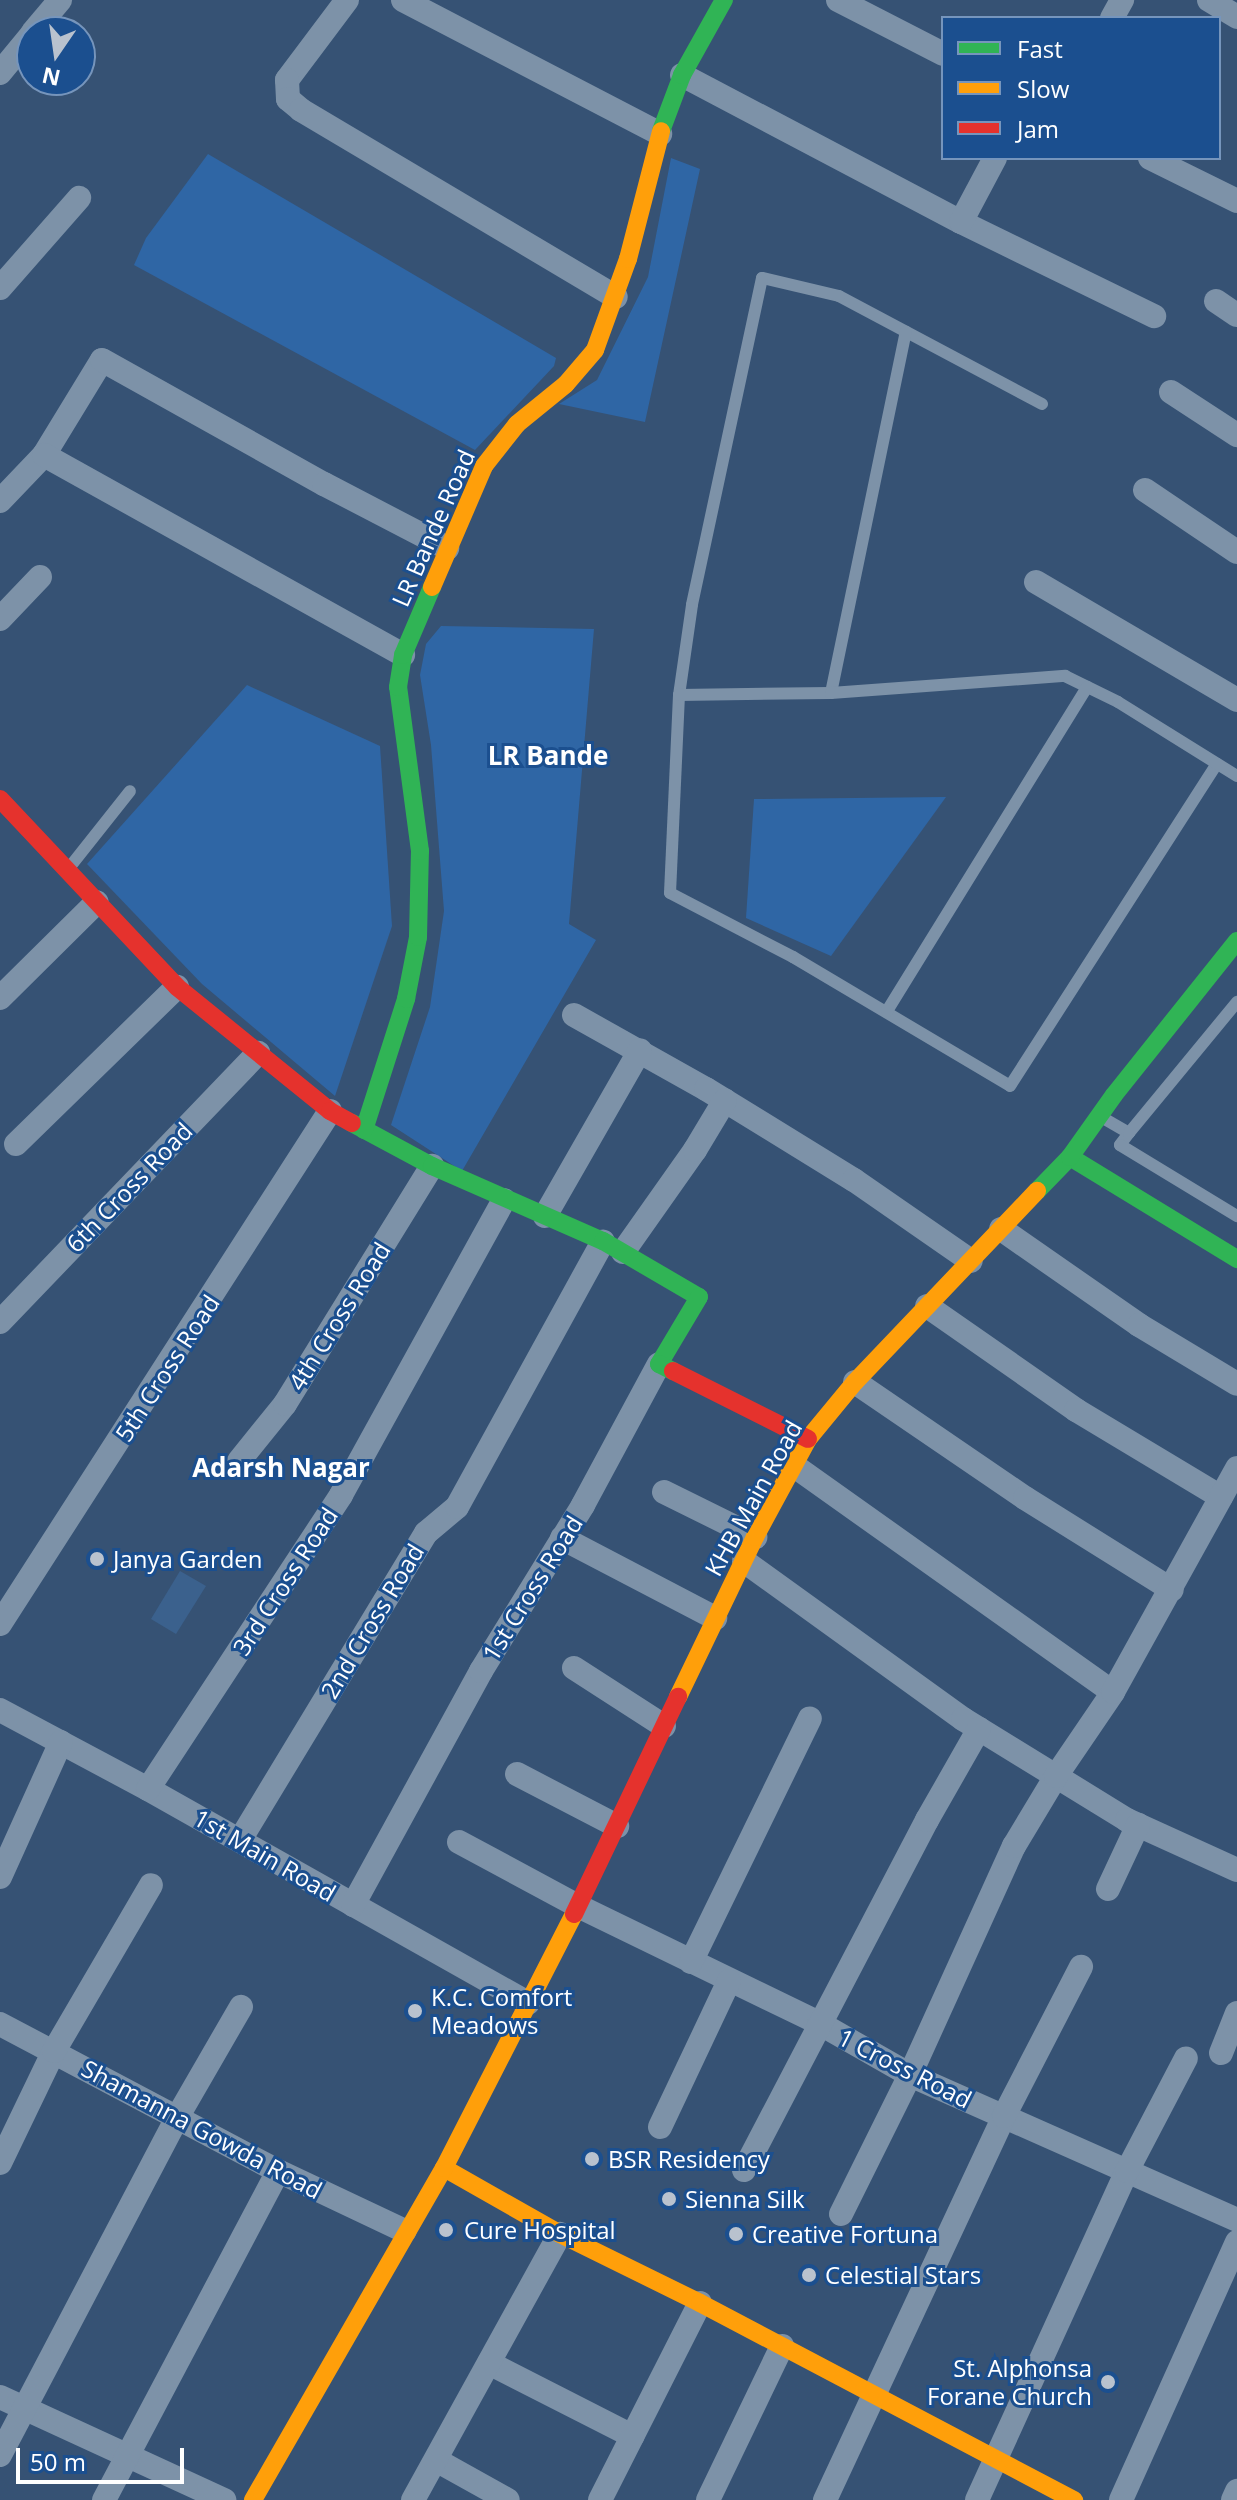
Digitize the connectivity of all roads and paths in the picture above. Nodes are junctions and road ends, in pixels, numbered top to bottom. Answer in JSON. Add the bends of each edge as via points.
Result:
{"nodes":[{"id":1,"x":60,"y":0,"type":"edge"},
{"id":2,"x":347,"y":0,"type":"edge"},
{"id":3,"x":403,"y":0,"type":"edge"},
{"id":4,"x":724,"y":0,"type":"edge"},
{"id":5,"x":838,"y":0,"type":"edge"},
{"id":6,"x":47,"y":16,"type":"edge"},
{"id":7,"x":16,"y":52,"type":"edge"},
{"id":8,"x":941,"y":53,"type":"edge"},
{"id":9,"x":2,"y":67,"type":"edge"},
{"id":10,"x":682,"y":75,"type":"junction"},
{"id":11,"x":660,"y":134,"type":"junction"},
{"id":12,"x":994,"y":160,"type":"edge"},
{"id":13,"x":1154,"y":160,"type":"edge"},
{"id":14,"x":79,"y":198,"type":"dead end"},
{"id":15,"x":1237,"y":201,"type":"edge"},
{"id":16,"x":961,"y":222,"type":"junction"},
{"id":17,"x":0,"y":288,"type":"edge"},
{"id":18,"x":616,"y":297,"type":"junction"},
{"id":19,"x":1216,"y":301,"type":"dead end"},
{"id":20,"x":1237,"y":315,"type":"edge"},
{"id":21,"x":1154,"y":316,"type":"dead end"},
{"id":22,"x":906,"y":332,"type":"junction"},
{"id":23,"x":1171,"y":392,"type":"dead end"},
{"id":24,"x":1042,"y":404,"type":"dead end"},
{"id":25,"x":1237,"y":435,"type":"edge"},
{"id":26,"x":44,"y":455,"type":"junction"},
{"id":27,"x":1145,"y":490,"type":"dead end"},
{"id":28,"x":0,"y":501,"type":"edge"},
{"id":29,"x":447,"y":548,"type":"junction"},
{"id":30,"x":1237,"y":552,"type":"edge"},
{"id":31,"x":40,"y":577,"type":"dead end"},
{"id":32,"x":1036,"y":582,"type":"dead end"},
{"id":33,"x":0,"y":619,"type":"edge"},
{"id":34,"x":403,"y":655,"type":"junction"},
{"id":35,"x":1087,"y":687,"type":"junction"},
{"id":36,"x":831,"y":693,"type":"junction"},
{"id":37,"x":679,"y":695,"type":"junction"},
{"id":38,"x":1237,"y":700,"type":"edge"},
{"id":39,"x":1217,"y":764,"type":"junction"},
{"id":40,"x":1237,"y":776,"type":"edge"},
{"id":41,"x":130,"y":791,"type":"dead end"},
{"id":42,"x":0,"y":799,"type":"edge"},
{"id":43,"x":67,"y":871,"type":"junction"},
{"id":44,"x":97,"y":902,"type":"junction"},
{"id":45,"x":1237,"y":942,"type":"edge"},
{"id":46,"x":177,"y":987,"type":"junction"},
{"id":47,"x":0,"y":998,"type":"edge"},
{"id":48,"x":1237,"y":1002,"type":"edge"},
{"id":49,"x":887,"y":1011,"type":"junction"},
{"id":50,"x":574,"y":1015,"type":"dead end"},
{"id":51,"x":640,"y":1050,"type":"junction"},
{"id":52,"x":258,"y":1053,"type":"junction"},
{"id":53,"x":725,"y":1100,"type":"junction"},
{"id":54,"x":330,"y":1111,"type":"junction"},
{"id":55,"x":1100,"y":1116,"type":"junction"},
{"id":56,"x":364,"y":1130,"type":"junction"},
{"id":57,"x":1129,"y":1133,"type":"junction"},
{"id":58,"x":16,"y":1144,"type":"dead end"},
{"id":59,"x":1070,"y":1157,"type":"junction"},
{"id":60,"x":432,"y":1166,"type":"junction"},
{"id":61,"x":504,"y":1200,"type":"junction"},
{"id":62,"x":545,"y":1216,"type":"junction"},
{"id":63,"x":1237,"y":1216,"type":"edge"},
{"id":64,"x":1001,"y":1229,"type":"junction"},
{"id":65,"x":613,"y":1246,"type":"junction"},
{"id":66,"x":1237,"y":1259,"type":"edge"},
{"id":67,"x":971,"y":1261,"type":"junction"},
{"id":68,"x":927,"y":1306,"type":"junction"},
{"id":69,"x":5,"y":1307,"type":"edge"},
{"id":70,"x":659,"y":1364,"type":"junction"},
{"id":71,"x":855,"y":1382,"type":"junction"},
{"id":72,"x":1237,"y":1384,"type":"edge"},
{"id":73,"x":808,"y":1439,"type":"junction"},
{"id":74,"x":239,"y":1461,"type":"dead end"},
{"id":75,"x":793,"y":1465,"type":"junction"},
{"id":76,"x":1237,"y":1468,"type":"edge"},
{"id":77,"x":664,"y":1492,"type":"dead end"},
{"id":78,"x":1221,"y":1497,"type":"junction"},
{"id":79,"x":755,"y":1537,"type":"junction"},
{"id":80,"x":562,"y":1538,"type":"junction"},
{"id":81,"x":744,"y":1561,"type":"junction"},
{"id":82,"x":1172,"y":1590,"type":"junction"},
{"id":83,"x":715,"y":1618,"type":"junction"},
{"id":84,"x":0,"y":1624,"type":"edge"},
{"id":85,"x":574,"y":1668,"type":"dead end"},
{"id":86,"x":1113,"y":1692,"type":"junction"},
{"id":87,"x":0,"y":1710,"type":"edge"},
{"id":88,"x":810,"y":1718,"type":"dead end"},
{"id":89,"x":664,"y":1726,"type":"junction"},
{"id":90,"x":979,"y":1729,"type":"junction"},
{"id":91,"x":61,"y":1742,"type":"junction"},
{"id":92,"x":517,"y":1774,"type":"dead end"},
{"id":93,"x":1056,"y":1776,"type":"junction"},
{"id":94,"x":148,"y":1789,"type":"junction"},
{"id":95,"x":1138,"y":1825,"type":"junction"},
{"id":96,"x":617,"y":1826,"type":"junction"},
{"id":97,"x":240,"y":1840,"type":"junction"},
{"id":98,"x":459,"y":1842,"type":"dead end"},
{"id":99,"x":1237,"y":1870,"type":"edge"},
{"id":100,"x":0,"y":1877,"type":"edge"},
{"id":101,"x":151,"y":1885,"type":"dead end"},
{"id":102,"x":1108,"y":1889,"type":"dead end"},
{"id":103,"x":353,"y":1905,"type":"junction"},
{"id":104,"x":578,"y":1906,"type":"junction"},
{"id":105,"x":691,"y":1962,"type":"junction"},
{"id":106,"x":1081,"y":1967,"type":"dead end"},
{"id":107,"x":729,"y":1981,"type":"junction"},
{"id":108,"x":528,"y":2003,"type":"junction"},
{"id":109,"x":241,"y":2007,"type":"dead end"},
{"id":110,"x":1237,"y":2013,"type":"edge"},
{"id":111,"x":819,"y":2023,"type":"junction"},
{"id":112,"x":0,"y":2024,"type":"edge"},
{"id":113,"x":54,"y":2051,"type":"junction"},
{"id":114,"x":1221,"y":2053,"type":"dead end"},
{"id":115,"x":1186,"y":2058,"type":"dead end"},
{"id":116,"x":910,"y":2075,"type":"junction"},
{"id":117,"x":178,"y":2116,"type":"junction"},
{"id":118,"x":1004,"y":2116,"type":"junction"},
{"id":119,"x":660,"y":2127,"type":"dead end"},
{"id":120,"x":0,"y":2163,"type":"edge"},
{"id":121,"x":444,"y":2168,"type":"junction"},
{"id":122,"x":744,"y":2170,"type":"dead end"},
{"id":123,"x":278,"y":2171,"type":"junction"},
{"id":124,"x":1127,"y":2171,"type":"junction"},
{"id":125,"x":841,"y":2214,"type":"dead end"},
{"id":126,"x":1237,"y":2220,"type":"edge"},
{"id":127,"x":405,"y":2231,"type":"junction"},
{"id":128,"x":560,"y":2234,"type":"junction"},
{"id":129,"x":1237,"y":2242,"type":"edge"},
{"id":130,"x":700,"y":2303,"type":"junction"},
{"id":131,"x":782,"y":2346,"type":"junction"},
{"id":132,"x":489,"y":2363,"type":"junction"},
{"id":133,"x":876,"y":2395,"type":"junction"},
{"id":134,"x":0,"y":2397,"type":"edge"},
{"id":135,"x":22,"y":2408,"type":"junction"},
{"id":136,"x":632,"y":2436,"type":"junction"},
{"id":137,"x":0,"y":2455,"type":"edge"},
{"id":138,"x":127,"y":2457,"type":"junction"},
{"id":139,"x":996,"y":2459,"type":"junction"},
{"id":140,"x":436,"y":2460,"type":"junction"},
{"id":141,"x":1237,"y":2491,"type":"edge"},
{"id":142,"x":104,"y":2500,"type":"edge"},
{"id":143,"x":224,"y":2500,"type":"edge"},
{"id":144,"x":253,"y":2500,"type":"edge"},
{"id":145,"x":413,"y":2500,"type":"edge"},
{"id":146,"x":508,"y":2500,"type":"edge"},
{"id":147,"x":600,"y":2500,"type":"edge"},
{"id":148,"x":708,"y":2500,"type":"edge"},
{"id":149,"x":825,"y":2500,"type":"edge"},
{"id":150,"x":977,"y":2500,"type":"edge"},
{"id":151,"x":1074,"y":2500,"type":"edge"},
{"id":152,"x":1121,"y":2500,"type":"edge"},
{"id":153,"x":1233,"y":2500,"type":"edge"}],
"edges":[{"from":1,"to":6,"type":"street"},
{"from":2,"to":18,"type":"street","via":[[287,80],[288,99]]},
{"from":3,"to":11,"type":"street"},
{"from":4,"to":10,"type":"street","name":"LR Bande Road"},
{"from":5,"to":8,"type":"street"},
{"from":7,"to":9,"type":"street"},
{"from":10,"to":11,"type":"street","name":"LR Bande Road"},
{"from":10,"to":16,"type":"street"},
{"from":11,"to":18,"type":"street","name":"LR Bande Road"},
{"from":12,"to":16,"type":"street"},
{"from":13,"to":15,"type":"street"},
{"from":14,"to":17,"type":"street"},
{"from":16,"to":21,"type":"street"},
{"from":18,"to":29,"type":"street","name":"LR Bande Road","via":[[595,350],[581,369],[499,443],[473,486]]},
{"from":19,"to":20,"type":"street"},
{"from":22,"to":24,"type":"lane"},
{"from":22,"to":36,"type":"lane"},
{"from":22,"to":37,"type":"lane","via":[[839,296],[762,278],[692,605]]},
{"from":23,"to":25,"type":"street"},
{"from":26,"to":28,"type":"street"},
{"from":26,"to":29,"type":"street","via":[[102,360]]},
{"from":26,"to":34,"type":"street"},
{"from":27,"to":30,"type":"street"},
{"from":29,"to":34,"type":"street","name":"LR Bande Road"},
{"from":31,"to":33,"type":"street"},
{"from":32,"to":38,"type":"street"},
{"from":34,"to":56,"type":"street","name":"LR Bande Road","via":[[398,687],[420,851],[418,937],[406,999]]},
{"from":35,"to":36,"type":"lane","via":[[1053,675]]},
{"from":35,"to":39,"type":"lane"},
{"from":35,"to":49,"type":"lane"},
{"from":36,"to":37,"type":"lane"},
{"from":37,"to":49,"type":"lane","via":[[670,893]]},
{"from":39,"to":40,"type":"lane"},
{"from":39,"to":49,"type":"lane","via":[[1010,1086]]},
{"from":41,"to":43,"type":"lane"},
{"from":42,"to":43,"type":"street"},
{"from":43,"to":44,"type":"street"},
{"from":44,"to":46,"type":"street"},
{"from":44,"to":47,"type":"street"},
{"from":45,"to":55,"type":"street","name":"KHB Main Road"},
{"from":46,"to":52,"type":"street"},
{"from":46,"to":58,"type":"street"},
{"from":48,"to":57,"type":"lane"},
{"from":50,"to":51,"type":"street"},
{"from":51,"to":53,"type":"street"},
{"from":51,"to":62,"type":"street"},
{"from":52,"to":54,"type":"street"},
{"from":52,"to":69,"type":"street","name":"6th Cross Road"},
{"from":53,"to":65,"type":"street","name":"2nd Cross Road","via":[[695,1150]]},
{"from":53,"to":67,"type":"street"},
{"from":54,"to":56,"type":"street"},
{"from":54,"to":84,"type":"street","name":"5th Cross Road"},
{"from":55,"to":57,"type":"lane"},
{"from":55,"to":59,"type":"street","name":"KHB Main Road"},
{"from":56,"to":60,"type":"street"},
{"from":57,"to":63,"type":"lane","via":[[1120,1145]]},
{"from":59,"to":64,"type":"street","name":"KHB Main Road"},
{"from":59,"to":66,"type":"street"},
{"from":60,"to":61,"type":"street"},
{"from":60,"to":74,"type":"street","name":"4th Cross Road","via":[[285,1404]]},
{"from":61,"to":62,"type":"street"},
{"from":61,"to":94,"type":"street","name":"3rd Cross Road","via":[[341,1495]]},
{"from":62,"to":65,"type":"street"},
{"from":64,"to":67,"type":"street","name":"KHB Main Road"},
{"from":64,"to":72,"type":"street","via":[[1139,1325]]},
{"from":65,"to":70,"type":"street","via":[[699,1297]]},
{"from":65,"to":97,"type":"street","name":"2nd Cross Road","via":[[457,1507],[426,1533]]},
{"from":67,"to":68,"type":"street","name":"KHB Main Road"},
{"from":68,"to":71,"type":"street","name":"KHB Main Road"},
{"from":68,"to":78,"type":"street","via":[[1076,1410]]},
{"from":70,"to":73,"type":"street"},
{"from":70,"to":80,"type":"street","name":"1st Cross Road"},
{"from":71,"to":73,"type":"street","name":"KHB Main Road"},
{"from":71,"to":82,"type":"street"},
{"from":73,"to":75,"type":"street","name":"KHB Main Road"},
{"from":75,"to":79,"type":"street","name":"KHB Main Road"},
{"from":75,"to":86,"type":"street"},
{"from":76,"to":78,"type":"street"},
{"from":77,"to":79,"type":"street"},
{"from":78,"to":82,"type":"street"},
{"from":79,"to":81,"type":"street","name":"KHB Main Road"},
{"from":80,"to":83,"type":"street"},
{"from":80,"to":103,"type":"street","name":"1st Cross Road","via":[[481,1671]]},
{"from":81,"to":83,"type":"street","name":"KHB Main Road"},
{"from":81,"to":90,"type":"street"},
{"from":82,"to":86,"type":"street"},
{"from":83,"to":89,"type":"street","name":"KHB Main Road"},
{"from":85,"to":89,"type":"street"},
{"from":86,"to":93,"type":"street"},
{"from":87,"to":91,"type":"street","name":"1st Main Road"},
{"from":88,"to":105,"type":"street"},
{"from":89,"to":96,"type":"street","name":"KHB Main Road"},
{"from":90,"to":93,"type":"street"},
{"from":90,"to":111,"type":"street"},
{"from":91,"to":94,"type":"street","name":"1st Main Road"},
{"from":91,"to":100,"type":"street"},
{"from":92,"to":96,"type":"street"},
{"from":93,"to":95,"type":"street"},
{"from":93,"to":116,"type":"street","via":[[1014,1846]]},
{"from":94,"to":97,"type":"street","name":"1st Main Road"},
{"from":95,"to":99,"type":"street"},
{"from":95,"to":102,"type":"street"},
{"from":96,"to":104,"type":"street","name":"KHB Main Road"},
{"from":97,"to":103,"type":"street","name":"1st Main Road"},
{"from":98,"to":104,"type":"street","name":"1 Cross Road"},
{"from":101,"to":113,"type":"street"},
{"from":103,"to":108,"type":"street","name":"1st Main Road"},
{"from":104,"to":105,"type":"street","name":"1 Cross Road"},
{"from":104,"to":108,"type":"street","name":"KHB Main Road"},
{"from":105,"to":107,"type":"street","name":"1 Cross Road"},
{"from":106,"to":118,"type":"street"},
{"from":107,"to":111,"type":"street","name":"1 Cross Road"},
{"from":107,"to":119,"type":"street"},
{"from":108,"to":121,"type":"street","name":"KHB Main Road"},
{"from":109,"to":117,"type":"street"},
{"from":110,"to":114,"type":"street"},
{"from":111,"to":116,"type":"street","name":"1 Cross Road"},
{"from":111,"to":122,"type":"street"},
{"from":112,"to":113,"type":"street","name":"Shamanna Gowda Road"},
{"from":113,"to":117,"type":"street","name":"Shamanna Gowda Road"},
{"from":113,"to":120,"type":"street"},
{"from":115,"to":124,"type":"street"},
{"from":116,"to":118,"type":"street","name":"1 Cross Road"},
{"from":116,"to":125,"type":"street"},
{"from":117,"to":123,"type":"street","name":"Shamanna Gowda Road"},
{"from":117,"to":135,"type":"street"},
{"from":118,"to":124,"type":"street","name":"1 Cross Road"},
{"from":118,"to":133,"type":"street"},
{"from":121,"to":127,"type":"street","name":"KHB Main Road"},
{"from":121,"to":128,"type":"street"},
{"from":123,"to":127,"type":"street","name":"Shamanna Gowda Road"},
{"from":123,"to":138,"type":"street"},
{"from":124,"to":126,"type":"street","name":"1 Cross Road"},
{"from":124,"to":139,"type":"street"},
{"from":127,"to":144,"type":"street","name":"KHB Main Road"},
{"from":128,"to":130,"type":"street"},
{"from":128,"to":132,"type":"street"},
{"from":129,"to":152,"type":"street"},
{"from":130,"to":131,"type":"street"},
{"from":130,"to":136,"type":"street"},
{"from":131,"to":133,"type":"street"},
{"from":131,"to":148,"type":"street"},
{"from":132,"to":136,"type":"street"},
{"from":132,"to":140,"type":"street"},
{"from":133,"to":139,"type":"street"},
{"from":133,"to":149,"type":"street"},
{"from":134,"to":135,"type":"street"},
{"from":135,"to":137,"type":"street"},
{"from":135,"to":138,"type":"street"},
{"from":136,"to":147,"type":"street"},
{"from":138,"to":142,"type":"street"},
{"from":138,"to":143,"type":"street"},
{"from":139,"to":150,"type":"street"},
{"from":139,"to":151,"type":"street"},
{"from":140,"to":145,"type":"street"},
{"from":140,"to":146,"type":"street"},
{"from":141,"to":153,"type":"street"}]}
